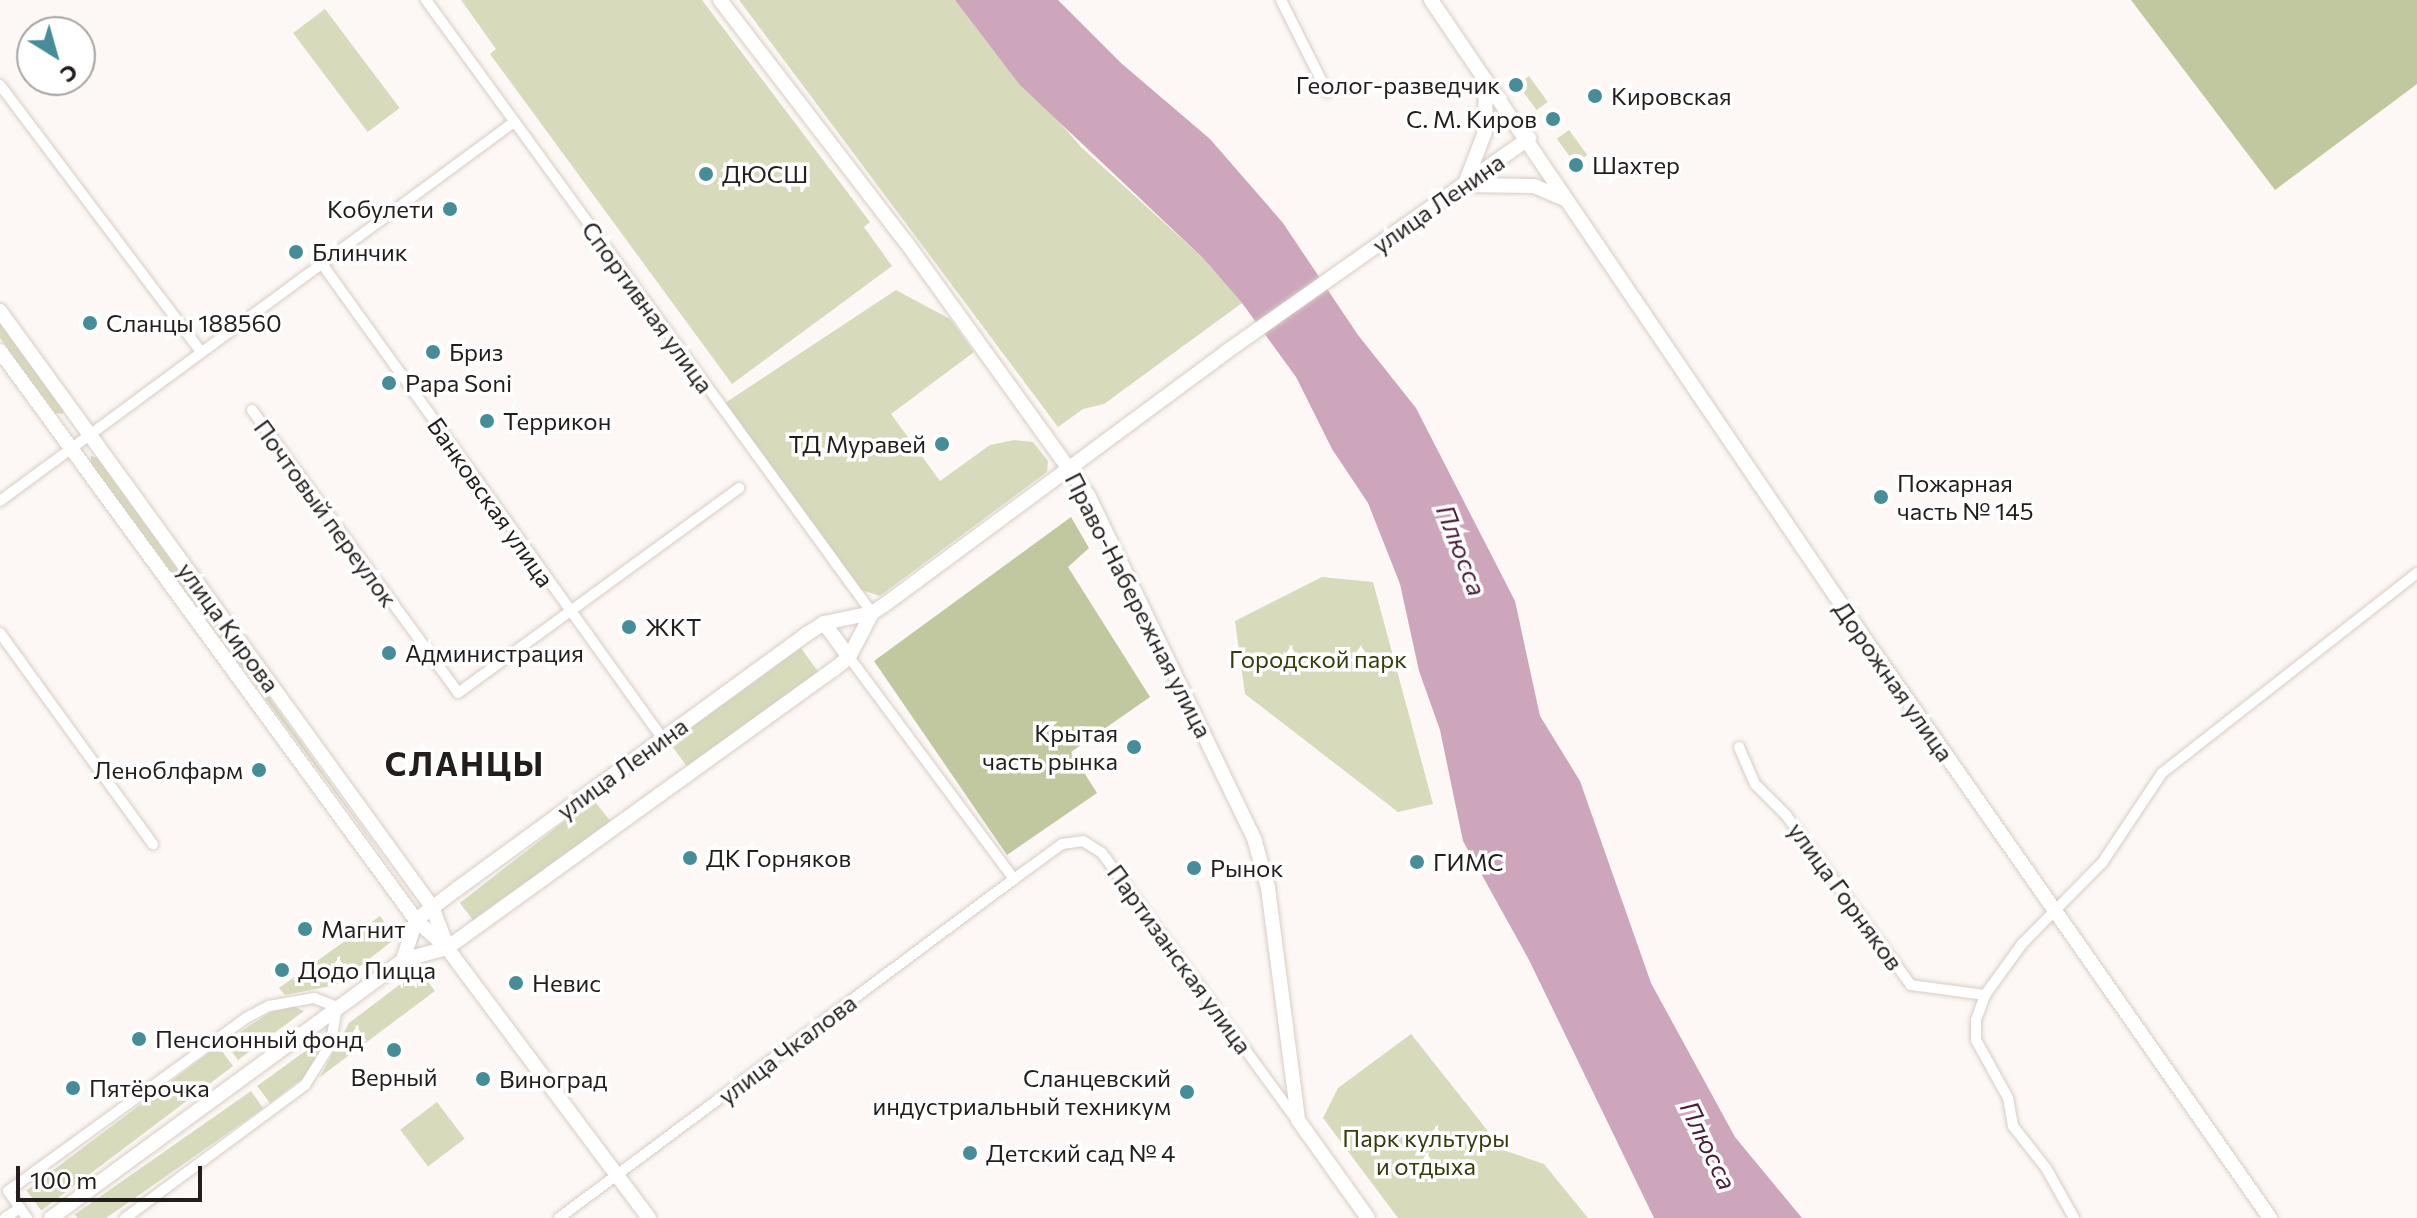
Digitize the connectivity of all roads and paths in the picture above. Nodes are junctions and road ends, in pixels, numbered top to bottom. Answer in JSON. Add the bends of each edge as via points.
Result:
{"nodes":[{"id":1,"x":426,"y":0,"type":"edge"},
{"id":2,"x":720,"y":0,"type":"edge"},
{"id":3,"x":1281,"y":0,"type":"edge"},
{"id":4,"x":1431,"y":0,"type":"edge"},
{"id":5,"x":1486,"y":76,"type":"junction"},
{"id":6,"x":0,"y":85,"type":"edge"},
{"id":7,"x":1327,"y":92,"type":"dead end"},
{"id":8,"x":514,"y":122,"type":"junction"},
{"id":9,"x":1529,"y":138,"type":"junction"},
{"id":10,"x":1464,"y":185,"type":"junction"},
{"id":11,"x":1569,"y":202,"type":"junction"},
{"id":12,"x":322,"y":264,"type":"junction"},
{"id":13,"x":0,"y":311,"type":"edge"},
{"id":14,"x":0,"y":351,"type":"edge"},
{"id":15,"x":201,"y":352,"type":"junction"},
{"id":16,"x":252,"y":410,"type":"dead end"},
{"id":17,"x":90,"y":435,"type":"junction"},
{"id":18,"x":71,"y":449,"type":"junction"},
{"id":19,"x":1069,"y":467,"type":"junction"},
{"id":20,"x":739,"y":488,"type":"dead end"},
{"id":21,"x":0,"y":501,"type":"edge"},
{"id":22,"x":2417,"y":573,"type":"edge"},
{"id":23,"x":570,"y":612,"type":"junction"},
{"id":24,"x":872,"y":613,"type":"junction"},
{"id":25,"x":824,"y":623,"type":"junction"},
{"id":26,"x":0,"y":633,"type":"edge"},
{"id":27,"x":849,"y":657,"type":"junction"},
{"id":28,"x":663,"y":739,"type":"junction"},
{"id":29,"x":1739,"y":747,"type":"dead end"},
{"id":30,"x":153,"y":844,"type":"dead end"},
{"id":31,"x":1014,"y":879,"type":"junction"},
{"id":32,"x":432,"y":907,"type":"junction"},
{"id":33,"x":2055,"y":913,"type":"junction"},
{"id":34,"x":416,"y":920,"type":"junction"},
{"id":35,"x":447,"y":948,"type":"junction"},
{"id":36,"x":403,"y":960,"type":"junction"},
{"id":37,"x":1985,"y":995,"type":"junction"},
{"id":38,"x":337,"y":1007,"type":"junction"},
{"id":39,"x":1298,"y":1120,"type":"junction"},
{"id":40,"x":618,"y":1176,"type":"junction"},
{"id":41,"x":20,"y":1208,"type":"junction"},
{"id":42,"x":5,"y":1218,"type":"edge"},
{"id":43,"x":27,"y":1218,"type":"edge"},
{"id":44,"x":51,"y":1218,"type":"edge"},
{"id":45,"x":125,"y":1218,"type":"edge"},
{"id":46,"x":559,"y":1218,"type":"edge"},
{"id":47,"x":649,"y":1218,"type":"edge"},
{"id":48,"x":1368,"y":1218,"type":"edge"},
{"id":49,"x":2074,"y":1218,"type":"edge"},
{"id":50,"x":2270,"y":1218,"type":"edge"}],
"edges":[{"from":1,"to":8,"type":"street","name":"Спортивная улица"},
{"from":2,"to":19,"type":"main road","name":"Право-Набережная улица","via":[[906,242]]},
{"from":3,"to":7,"type":"street"},
{"from":4,"to":5,"type":"main road","name":"Дорожная улица"},
{"from":5,"to":9,"type":"main road","name":"Дорожная улица"},
{"from":5,"to":10,"type":"main road","via":[[1485,132]]},
{"from":6,"to":15,"type":"street"},
{"from":8,"to":12,"type":"street"},
{"from":8,"to":24,"type":"street","name":"Спортивная улица"},
{"from":9,"to":10,"type":"main road","name":"улица Ленина"},
{"from":9,"to":11,"type":"main road","name":"Дорожная улица"},
{"from":10,"to":11,"type":"main road","via":[[1534,186]]},
{"from":10,"to":19,"type":"main road","name":"улица Ленина"},
{"from":11,"to":33,"type":"main road","name":"Дорожная улица"},
{"from":12,"to":15,"type":"street"},
{"from":12,"to":23,"type":"street","name":"Банковская улица"},
{"from":13,"to":17,"type":"main road","name":"улица Кирова"},
{"from":14,"to":18,"type":"main road","name":"улица Кирова"},
{"from":15,"to":17,"type":"street"},
{"from":16,"to":23,"type":"street","name":"Почтовый переулок","via":[[458,693]]},
{"from":17,"to":18,"type":"street"},
{"from":17,"to":32,"type":"main road","name":"улица Кирова"},
{"from":18,"to":21,"type":"street"},
{"from":18,"to":34,"type":"main road","name":"улица Кирова"},
{"from":19,"to":24,"type":"main road","name":"улица Ленина"},
{"from":19,"to":39,"type":"main road","name":"Право-Набережная улица","via":[[1088,495],[1254,838],[1268,888]]},
{"from":20,"to":23,"type":"street"},
{"from":22,"to":33,"type":"street","via":[[2178,757],[2147,792],[2102,863]]},
{"from":23,"to":28,"type":"street","name":"Банковская улица"},
{"from":24,"to":25,"type":"main road","name":"улица Ленина"},
{"from":24,"to":27,"type":"main road","name":"улица Ленина"},
{"from":25,"to":27,"type":"main road"},
{"from":25,"to":28,"type":"main road","name":"улица Ленина"},
{"from":26,"to":30,"type":"street"},
{"from":27,"to":31,"type":"street"},
{"from":27,"to":35,"type":"main road","name":"улица Ленина"},
{"from":28,"to":32,"type":"main road","name":"улица Ленина"},
{"from":29,"to":37,"type":"street","name":"улица Горняков","via":[[1755,784],[1786,815],[1911,985]]},
{"from":31,"to":39,"type":"street","name":"Партизанская улица","via":[[1062,844],[1083,841],[1102,853]]},
{"from":31,"to":40,"type":"street","name":"улица Чкалова"},
{"from":32,"to":34,"type":"main road","name":"улица Ленина"},
{"from":32,"to":35,"type":"main road","name":"улица Кирова"},
{"from":33,"to":37,"type":"street","via":[[2022,944]]},
{"from":33,"to":50,"type":"main road","name":"Дорожная улица"},
{"from":34,"to":35,"type":"main road","name":"улица Кирова"},
{"from":34,"to":36,"type":"main road"},
{"from":35,"to":36,"type":"main road","name":"улица Ленина"},
{"from":35,"to":40,"type":"main road","name":"улица Кирова"},
{"from":36,"to":38,"type":"main road","name":"улица Ленина"},
{"from":37,"to":49,"type":"street","via":[[1976,1040],[2008,1098],[2013,1126],[2046,1168]]},
{"from":38,"to":41,"type":"street","via":[[314,998],[269,1006],[246,1018],[8,1191]]},
{"from":38,"to":44,"type":"main road","name":"улица Ленина"},
{"from":38,"to":45,"type":"street","via":[[330,1045],[305,1085]]},
{"from":39,"to":48,"type":"main road","name":"Партизанская улица"},
{"from":40,"to":46,"type":"street","name":"улица Чкалова"},
{"from":40,"to":47,"type":"main road","name":"улица Кирова"},
{"from":41,"to":42,"type":"street"},
{"from":41,"to":43,"type":"street"}]}
